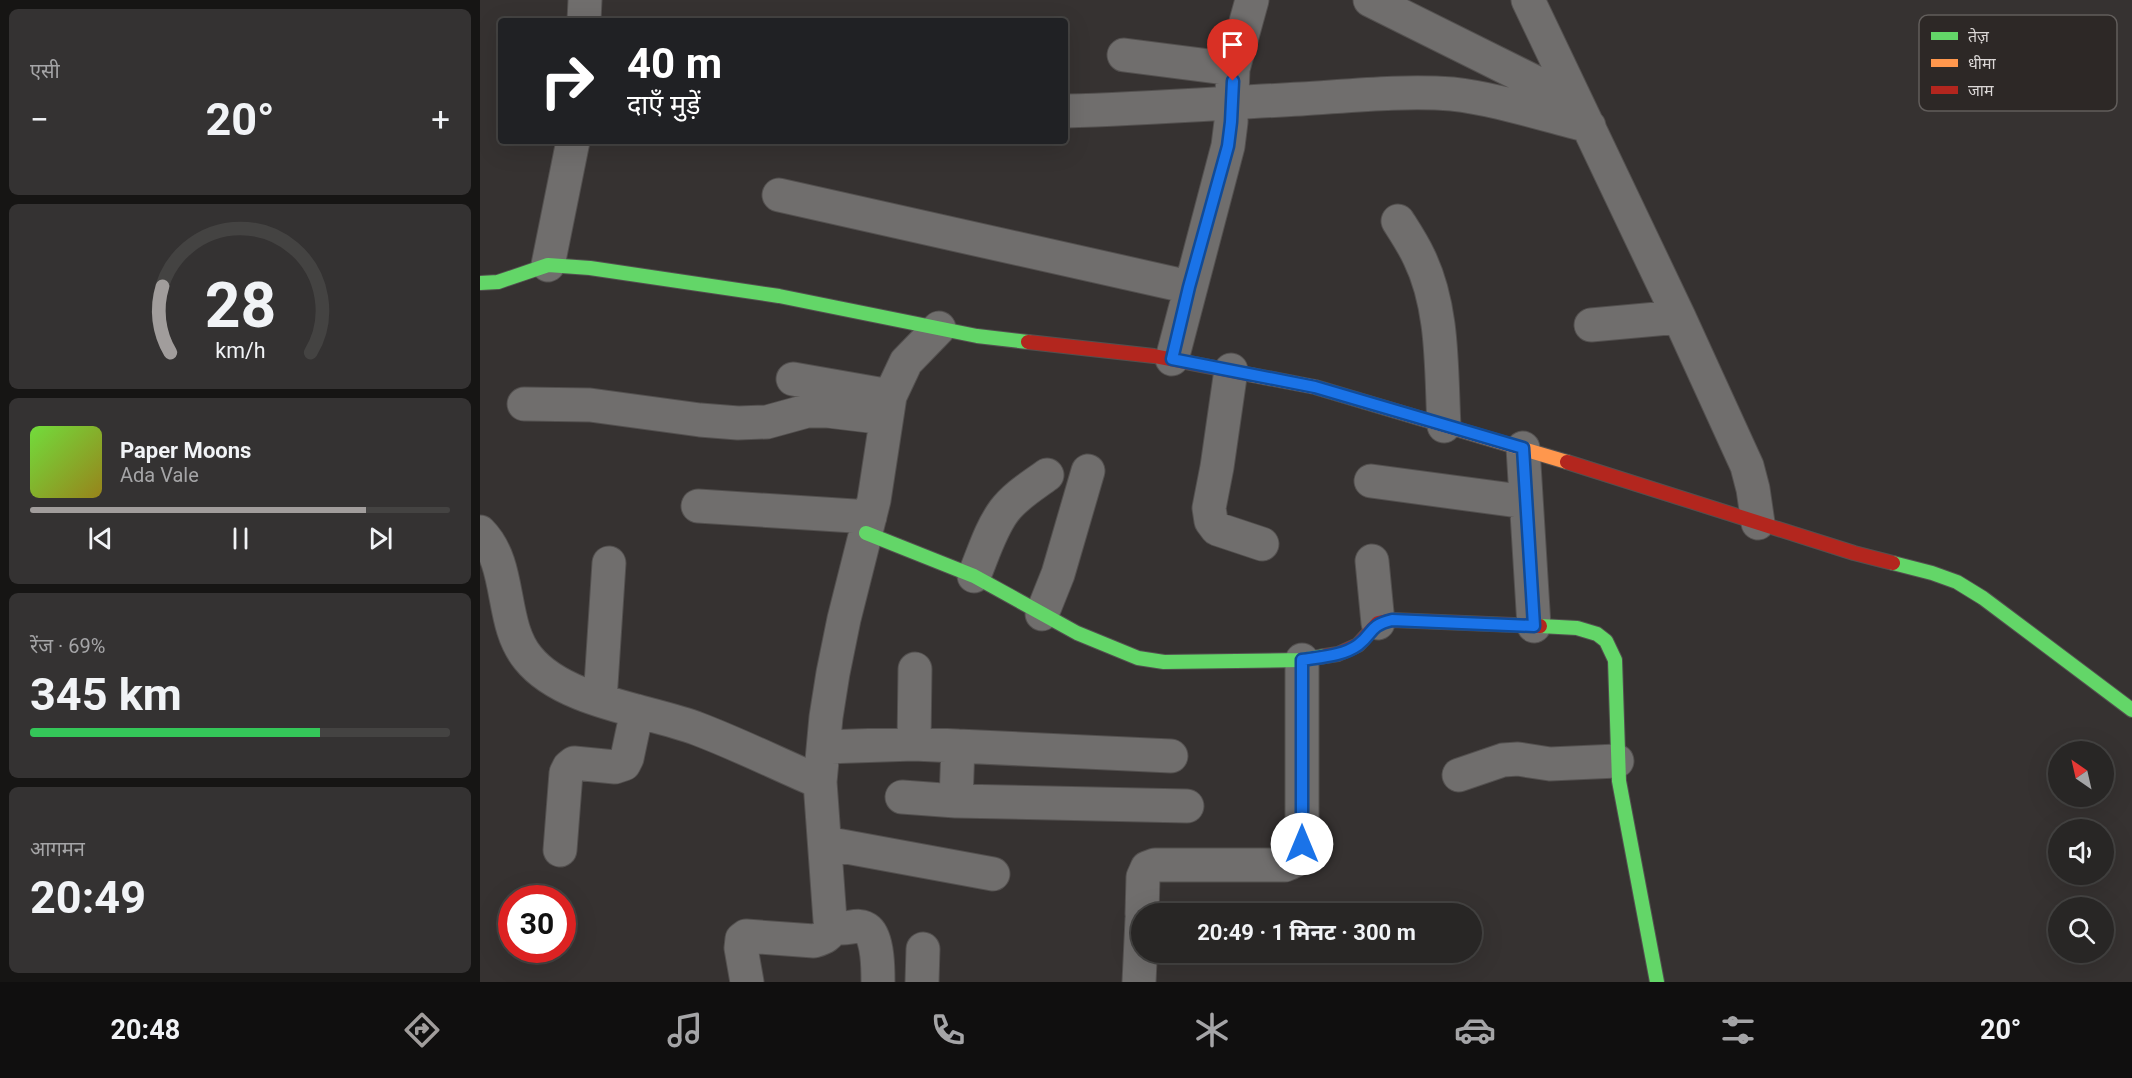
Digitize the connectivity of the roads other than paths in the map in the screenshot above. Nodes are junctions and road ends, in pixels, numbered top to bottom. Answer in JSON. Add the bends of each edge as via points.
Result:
{"nodes":[{"id":1,"x":585,"y":0,"type":"edge"},
{"id":2,"x":1252,"y":0,"type":"edge"},
{"id":3,"x":1370,"y":0,"type":"edge"},
{"id":4,"x":1527,"y":0,"type":"edge"},
{"id":5,"x":584,"y":18,"type":"edge"},
{"id":6,"x":1124,"y":55,"type":"dead end"},
{"id":7,"x":1233,"y":69,"type":"junction"},
{"id":8,"x":1232,"y":103,"type":"junction"},
{"id":9,"x":1068,"y":111,"type":"edge"},
{"id":10,"x":1583,"y":115,"type":"junction"},
{"id":11,"x":572,"y":144,"type":"edge"},
{"id":12,"x":779,"y":195,"type":"dead end"},
{"id":13,"x":1398,"y":221,"type":"dead end"},
{"id":14,"x":548,"y":265,"type":"junction"},
{"id":15,"x":480,"y":283,"type":"edge"},
{"id":16,"x":1189,"y":287,"type":"junction"},
{"id":17,"x":1679,"y":317,"type":"junction"},
{"id":18,"x":1591,"y":325,"type":"dead end"},
{"id":19,"x":939,"y":328,"type":"junction"},
{"id":20,"x":1172,"y":359,"type":"junction"},
{"id":21,"x":1231,"y":370,"type":"junction"},
{"id":22,"x":793,"y":379,"type":"dead end"},
{"id":23,"x":524,"y":404,"type":"dead end"},
{"id":24,"x":888,"y":407,"type":"junction"},
{"id":25,"x":1444,"y":426,"type":"junction"},
{"id":26,"x":1523,"y":448,"type":"junction"},
{"id":27,"x":1088,"y":471,"type":"dead end"},
{"id":28,"x":1047,"y":475,"type":"dead end"},
{"id":29,"x":1371,"y":481,"type":"dead end"},
{"id":30,"x":1526,"y":502,"type":"junction"},
{"id":31,"x":698,"y":506,"type":"dead end"},
{"id":32,"x":1758,"y":523,"type":"junction"},
{"id":33,"x":868,"y":525,"type":"junction"},
{"id":34,"x":480,"y":531,"type":"edge"},
{"id":35,"x":1262,"y":544,"type":"dead end"},
{"id":36,"x":1372,"y":561,"type":"dead end"},
{"id":37,"x":609,"y":563,"type":"dead end"},
{"id":38,"x":974,"y":576,"type":"junction"},
{"id":39,"x":1042,"y":614,"type":"junction"},
{"id":40,"x":1378,"y":623,"type":"junction"},
{"id":41,"x":1534,"y":626,"type":"junction"},
{"id":42,"x":1302,"y":660,"type":"junction"},
{"id":43,"x":915,"y":669,"type":"dead end"},
{"id":44,"x":600,"y":700,"type":"junction"},
{"id":45,"x":2132,"y":710,"type":"edge"},
{"id":46,"x":637,"y":711,"type":"junction"},
{"id":47,"x":914,"y":744,"type":"junction"},
{"id":48,"x":958,"y":746,"type":"junction"},
{"id":49,"x":824,"y":747,"type":"junction"},
{"id":50,"x":1171,"y":756,"type":"dead end"},
{"id":51,"x":1617,"y":761,"type":"junction"},
{"id":52,"x":1459,"y":775,"type":"dead end"},
{"id":53,"x":820,"y":782,"type":"junction"},
{"id":54,"x":902,"y":797,"type":"dead end"},
{"id":55,"x":956,"y":801,"type":"junction"},
{"id":56,"x":1187,"y":806,"type":"dead end"},
{"id":57,"x":825,"y":843,"type":"junction"},
{"id":58,"x":560,"y":850,"type":"dead end"},
{"id":59,"x":993,"y":874,"type":"dead end"},
{"id":60,"x":1142,"y":903,"type":"edge"},
{"id":61,"x":833,"y":926,"type":"junction"},
{"id":62,"x":923,"y":949,"type":"dead end"},
{"id":63,"x":1140,"y":963,"type":"edge"},
{"id":64,"x":741,"y":980,"type":"edge"},
{"id":65,"x":878,"y":982,"type":"edge"},
{"id":66,"x":922,"y":982,"type":"edge"},
{"id":67,"x":1139,"y":982,"type":"edge"},
{"id":68,"x":1657,"y":982,"type":"edge"}],
"edges":[{"from":1,"to":5,"type":"street"},
{"from":2,"to":7,"type":"street"},
{"from":3,"to":10,"type":"street"},
{"from":4,"to":10,"type":"street"},
{"from":6,"to":7,"type":"street"},
{"from":7,"to":8,"type":"street"},
{"from":8,"to":9,"type":"street"},
{"from":8,"to":10,"type":"street","via":[[1452,94]]},
{"from":8,"to":16,"type":"street","via":[[1228,146]]},
{"from":10,"to":17,"type":"street"},
{"from":11,"to":14,"type":"street"},
{"from":12,"to":16,"type":"street"},
{"from":13,"to":25,"type":"street","via":[[1419,256],[1434,303]]},
{"from":14,"to":15,"type":"street","via":[[498,282]]},
{"from":14,"to":19,"type":"street","via":[[779,296]]},
{"from":16,"to":20,"type":"street"},
{"from":17,"to":18,"type":"street"},
{"from":17,"to":32,"type":"street","via":[[1747,466]]},
{"from":19,"to":20,"type":"street"},
{"from":19,"to":24,"type":"street","via":[[906,362]]},
{"from":20,"to":21,"type":"street"},
{"from":21,"to":25,"type":"street","via":[[1315,387]]},
{"from":21,"to":35,"type":"street","via":[[1209,508],[1211,521],[1217,529]]},
{"from":22,"to":24,"type":"street"},
{"from":23,"to":24,"type":"street","via":[[590,405],[738,423],[767,422],[807,411]]},
{"from":24,"to":33,"type":"street"},
{"from":25,"to":26,"type":"street"},
{"from":26,"to":30,"type":"street"},
{"from":26,"to":32,"type":"street"},
{"from":27,"to":39,"type":"street"},
{"from":28,"to":38,"type":"street","via":[[1005,509]]},
{"from":29,"to":30,"type":"street"},
{"from":30,"to":41,"type":"street"},
{"from":31,"to":33,"type":"street"},
{"from":32,"to":45,"type":"street","via":[[1957,582]]},
{"from":33,"to":38,"type":"street"},
{"from":33,"to":49,"type":"street","via":[[844,619]]},
{"from":34,"to":44,"type":"street","via":[[497,561],[513,629],[523,652],[553,681]]},
{"from":36,"to":40,"type":"street"},
{"from":37,"to":44,"type":"street"},
{"from":38,"to":39,"type":"street"},
{"from":39,"to":42,"type":"street","via":[[1138,658],[1164,662]]},
{"from":40,"to":41,"type":"street","via":[[1392,620]]},
{"from":40,"to":42,"type":"street","via":[[1358,645],[1338,654]]},
{"from":41,"to":51,"type":"street","via":[[1592,630],[1612,649]]},
{"from":42,"to":60,"type":"street","via":[[1300,855],[1285,865],[1155,865],[1147,868],[1143,877]]},
{"from":43,"to":47,"type":"street"},
{"from":44,"to":46,"type":"street"},
{"from":46,"to":53,"type":"street","via":[[697,729]]},
{"from":46,"to":58,"type":"street","via":[[624,764],[615,767],[574,763],[568,767]]},
{"from":47,"to":48,"type":"street"},
{"from":47,"to":49,"type":"street"},
{"from":48,"to":50,"type":"street"},
{"from":48,"to":55,"type":"street"},
{"from":49,"to":53,"type":"street"},
{"from":51,"to":52,"type":"street","via":[[1550,764],[1511,759]]},
{"from":51,"to":68,"type":"street"},
{"from":53,"to":57,"type":"street"},
{"from":54,"to":55,"type":"street"},
{"from":55,"to":56,"type":"street"},
{"from":57,"to":59,"type":"street"},
{"from":57,"to":61,"type":"street"},
{"from":61,"to":64,"type":"street","via":[[825,938],[814,941],[746,936],[742,939]]},
{"from":61,"to":65,"type":"street","via":[[868,930],[878,961]]},
{"from":62,"to":66,"type":"street"},
{"from":63,"to":67,"type":"street"}]}
